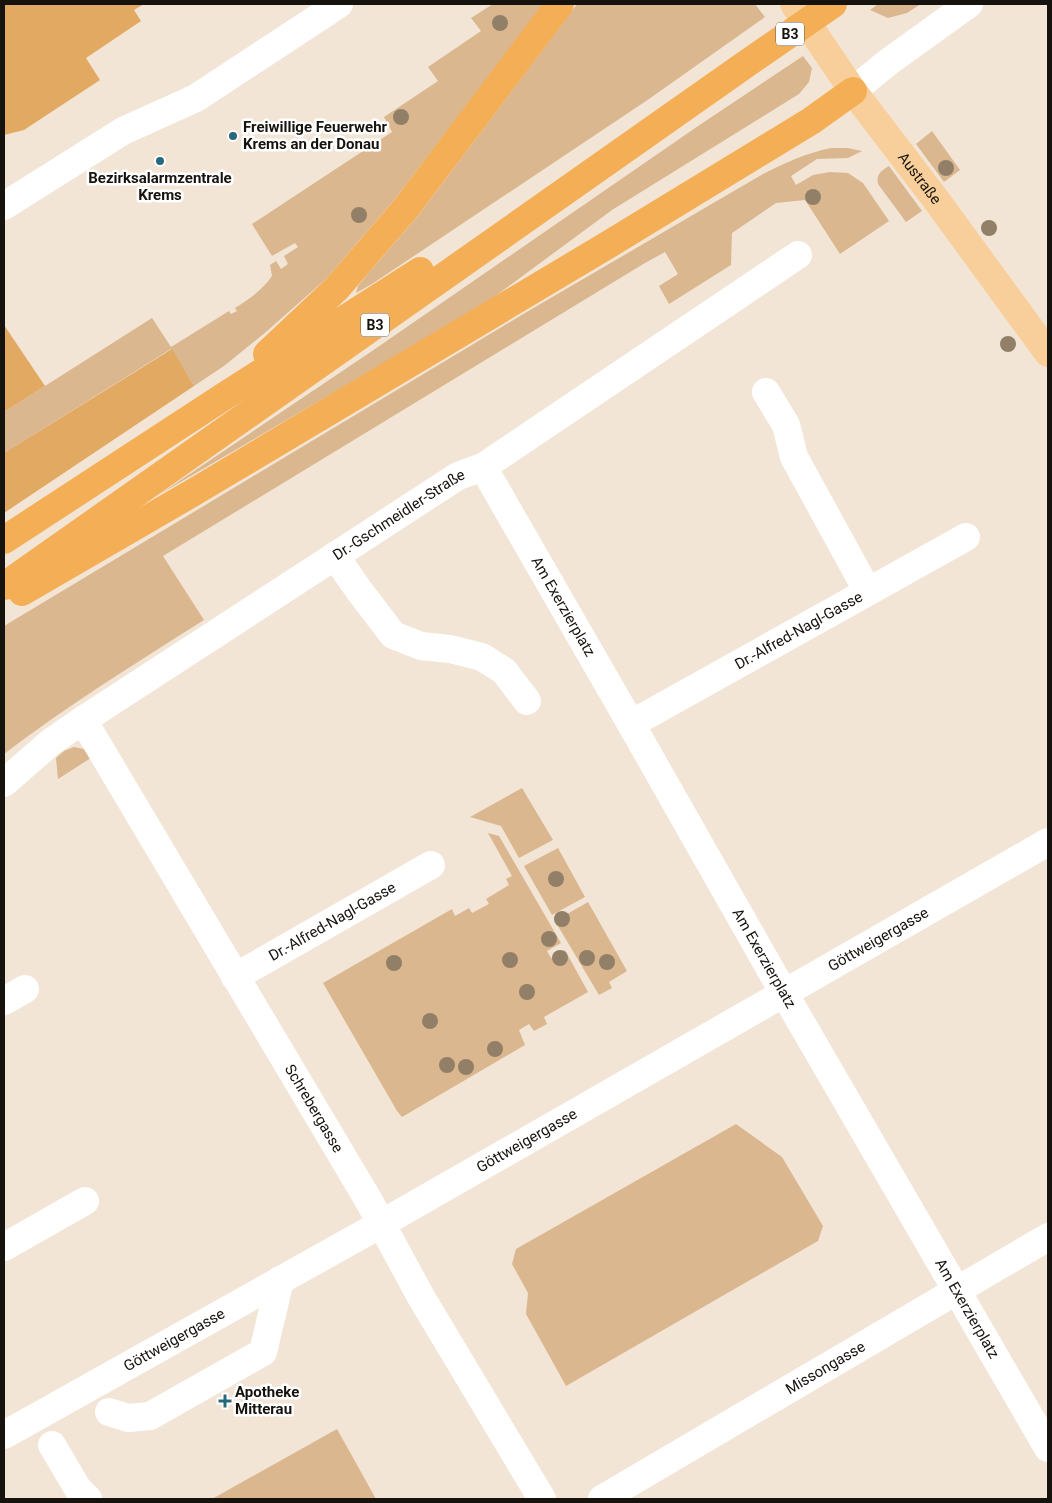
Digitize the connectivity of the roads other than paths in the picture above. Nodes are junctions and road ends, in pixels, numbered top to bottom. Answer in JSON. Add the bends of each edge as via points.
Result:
{"nodes":[{"id":1,"x":339,"y":4,"type":"edge"},
{"id":2,"x":560,"y":4,"type":"edge"},
{"id":3,"x":794,"y":4,"type":"edge"},
{"id":4,"x":833,"y":4,"type":"edge"},
{"id":5,"x":969,"y":4,"type":"edge"},
{"id":6,"x":746,"y":64,"type":"junction"},
{"id":7,"x":853,"y":91,"type":"junction"},
{"id":8,"x":4,"y":206,"type":"edge"},
{"id":9,"x":798,"y":255,"type":"dead end"},
{"id":10,"x":1048,"y":352,"type":"edge"},
{"id":11,"x":766,"y":392,"type":"dead end"},
{"id":12,"x":223,"y":397,"type":"junction"},
{"id":13,"x":483,"y":467,"type":"junction"},
{"id":14,"x":966,"y":537,"type":"dead end"},
{"id":15,"x":4,"y":540,"type":"edge"},
{"id":16,"x":335,"y":556,"type":"junction"},
{"id":17,"x":4,"y":586,"type":"edge"},
{"id":18,"x":868,"y":592,"type":"junction"},
{"id":19,"x":4,"y":603,"type":"edge"},
{"id":20,"x":527,"y":701,"type":"dead end"},
{"id":21,"x":83,"y":720,"type":"junction"},
{"id":22,"x":632,"y":724,"type":"junction"},
{"id":23,"x":4,"y":783,"type":"edge"},
{"id":24,"x":1048,"y":842,"type":"edge"},
{"id":25,"x":431,"y":865,"type":"dead end"},
{"id":26,"x":235,"y":977,"type":"junction"},
{"id":27,"x":784,"y":993,"type":"junction"},
{"id":28,"x":85,"y":1201,"type":"dead end"},
{"id":29,"x":381,"y":1224,"type":"junction"},
{"id":30,"x":1048,"y":1237,"type":"edge"},
{"id":31,"x":4,"y":1247,"type":"edge"},
{"id":32,"x":280,"y":1280,"type":"junction"},
{"id":33,"x":956,"y":1291,"type":"junction"},
{"id":34,"x":94,"y":1384,"type":"junction"},
{"id":35,"x":4,"y":1435,"type":"edge"},
{"id":36,"x":52,"y":1444,"type":"dead end"},
{"id":37,"x":1048,"y":1448,"type":"edge"},
{"id":38,"x":88,"y":1499,"type":"edge"},
{"id":39,"x":542,"y":1499,"type":"edge"},
{"id":40,"x":602,"y":1499,"type":"edge"}],
"edges":[{"from":1,"to":8,"type":"street","via":[[196,98],[123,131]]},
{"from":2,"to":12,"type":"highway","via":[[406,208],[337,288]]},
{"from":3,"to":7,"type":"main road","name":"Austraße"},
{"from":4,"to":6,"type":"highway","number":"B3"},
{"from":5,"to":7,"type":"street"},
{"from":6,"to":12,"type":"highway","number":"B3"},
{"from":6,"to":17,"type":"highway","number":"B3"},
{"from":7,"to":10,"type":"main road","name":"Austraße"},
{"from":7,"to":19,"type":"highway","via":[[811,121],[606,246]]},
{"from":9,"to":13,"type":"street","name":"Dr.-Gschmeidler-Straße"},
{"from":11,"to":18,"type":"street","via":[[786,425],[794,456]]},
{"from":12,"to":15,"type":"highway","number":"B3"},
{"from":13,"to":16,"type":"street","name":"Dr.-Gschmeidler-Straße","via":[[458,476]]},
{"from":13,"to":22,"type":"street","name":"Am Exerzierplatz"},
{"from":14,"to":18,"type":"street","name":"Dr.-Alfred-Nagl-Gasse"},
{"from":16,"to":20,"type":"street","via":[[393,635],[420,646],[482,657],[504,671]]},
{"from":16,"to":21,"type":"street","name":"Dr.-Gschmeidler-Straße"},
{"from":18,"to":22,"type":"street","name":"Dr.-Alfred-Nagl-Gasse"},
{"from":21,"to":23,"type":"street","name":"Dr.-Gschmeidler-Straße","via":[[51,742]]},
{"from":21,"to":26,"type":"street","name":"Schrebergasse"},
{"from":22,"to":27,"type":"street","name":"Am Exerzierplatz"},
{"from":24,"to":27,"type":"street","name":"Göttweigergasse"},
{"from":25,"to":26,"type":"street","name":"Dr.-Alfred-Nagl-Gasse"},
{"from":26,"to":29,"type":"street","name":"Schrebergasse"},
{"from":27,"to":29,"type":"street","name":"Göttweigergasse"},
{"from":27,"to":33,"type":"street","name":"Am Exerzierplatz"},
{"from":28,"to":31,"type":"street"},
{"from":29,"to":32,"type":"street","name":"Göttweigergasse"},
{"from":29,"to":39,"type":"street","name":"Schrebergasse"},
{"from":30,"to":33,"type":"street","name":"Missongasse"},
{"from":32,"to":34,"type":"street","name":"Göttweigergasse"},
{"from":32,"to":34,"type":"street","via":[[263,1352],[150,1416],[114,1421]]},
{"from":33,"to":37,"type":"street","name":"Am Exerzierplatz"},
{"from":33,"to":40,"type":"street","name":"Missongasse"},
{"from":34,"to":35,"type":"street","name":"Göttweigergasse"},
{"from":36,"to":38,"type":"street","via":[[78,1489]]}]}
